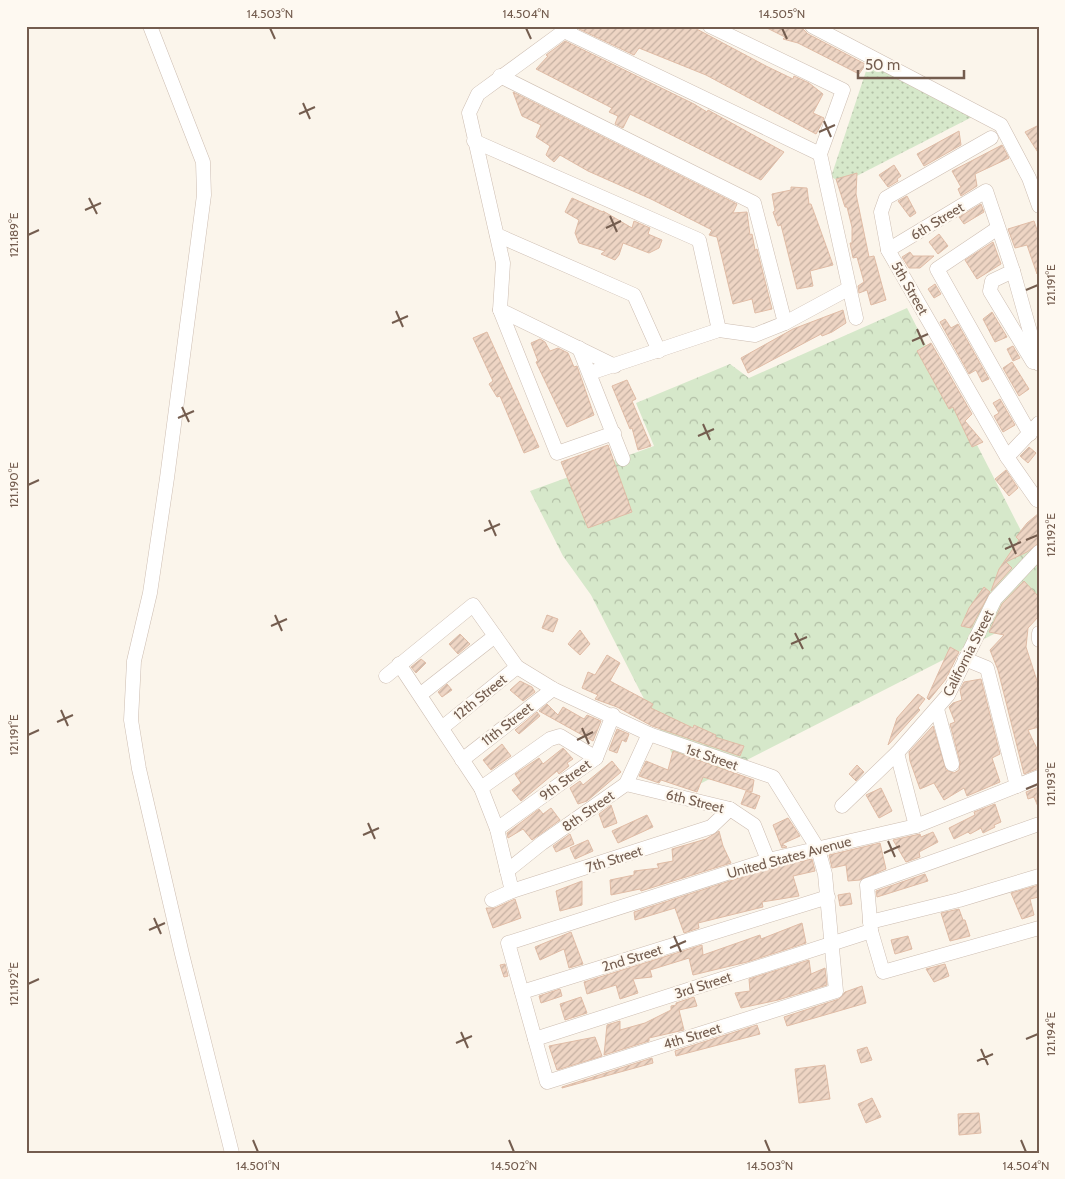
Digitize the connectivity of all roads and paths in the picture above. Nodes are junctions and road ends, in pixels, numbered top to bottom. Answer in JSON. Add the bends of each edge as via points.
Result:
{"nodes":[{"id":1,"x":150,"y":26,"type":"edge"},
{"id":2,"x":710,"y":26,"type":"edge"},
{"id":3,"x":812,"y":26,"type":"edge"},
{"id":4,"x":567,"y":29,"type":"edge"},
{"id":5,"x":500,"y":76,"type":"junction"},
{"id":6,"x":991,"y":138,"type":"dead end"},
{"id":7,"x":474,"y":141,"type":"junction"},
{"id":8,"x":820,"y":154,"type":"junction"},
{"id":9,"x":1039,"y":206,"type":"edge"},
{"id":10,"x":998,"y":228,"type":"junction"},
{"id":11,"x":497,"y":235,"type":"junction"},
{"id":12,"x":888,"y":250,"type":"junction"},
{"id":13,"x":1013,"y":271,"type":"junction"},
{"id":14,"x":848,"y":289,"type":"junction"},
{"id":15,"x":500,"y":310,"type":"junction"},
{"id":16,"x":856,"y":318,"type":"dead end"},
{"id":17,"x":785,"y":323,"type":"junction"},
{"id":18,"x":719,"y":330,"type":"junction"},
{"id":19,"x":579,"y":348,"type":"junction"},
{"id":20,"x":658,"y":351,"type":"junction"},
{"id":21,"x":1039,"y":364,"type":"edge"},
{"id":22,"x":615,"y":366,"type":"junction"},
{"id":23,"x":1039,"y":371,"type":"edge"},
{"id":24,"x":590,"y":373,"type":"junction"},
{"id":25,"x":1035,"y":428,"type":"edge"},
{"id":26,"x":614,"y":433,"type":"junction"},
{"id":27,"x":1007,"y":457,"type":"junction"},
{"id":28,"x":623,"y":459,"type":"dead end"},
{"id":29,"x":1038,"y":499,"type":"edge"},
{"id":30,"x":1039,"y":552,"type":"edge"},
{"id":31,"x":1039,"y":633,"type":"edge"},
{"id":32,"x":495,"y":636,"type":"junction"},
{"id":33,"x":1039,"y":640,"type":"edge"},
{"id":34,"x":965,"y":659,"type":"junction"},
{"id":35,"x":399,"y":664,"type":"junction"},
{"id":36,"x":517,"y":667,"type":"junction"},
{"id":37,"x":386,"y":676,"type":"dead end"},
{"id":38,"x":553,"y":689,"type":"junction"},
{"id":39,"x":421,"y":694,"type":"junction"},
{"id":40,"x":937,"y":709,"type":"junction"},
{"id":41,"x":613,"y":715,"type":"junction"},
{"id":42,"x":443,"y":727,"type":"junction"},
{"id":43,"x":649,"y":734,"type":"junction"},
{"id":44,"x":897,"y":753,"type":"junction"},
{"id":45,"x":596,"y":758,"type":"junction"},
{"id":46,"x":462,"y":760,"type":"junction"},
{"id":47,"x":952,"y":764,"type":"dead end"},
{"id":48,"x":1039,"y":777,"type":"edge"},
{"id":49,"x":626,"y":784,"type":"junction"},
{"id":50,"x":1017,"y":786,"type":"junction"},
{"id":51,"x":481,"y":788,"type":"junction"},
{"id":52,"x":842,"y":806,"type":"dead end"},
{"id":53,"x":730,"y":809,"type":"junction"},
{"id":54,"x":1039,"y":824,"type":"edge"},
{"id":55,"x":916,"y":826,"type":"junction"},
{"id":56,"x":497,"y":829,"type":"junction"},
{"id":57,"x":818,"y":849,"type":"junction"},
{"id":58,"x":768,"y":860,"type":"junction"},
{"id":59,"x":508,"y":871,"type":"junction"},
{"id":60,"x":1039,"y":876,"type":"edge"},
{"id":61,"x":512,"y":891,"type":"junction"},
{"id":62,"x":828,"y":897,"type":"junction"},
{"id":63,"x":492,"y":900,"type":"dead end"},
{"id":64,"x":870,"y":927,"type":"junction"},
{"id":65,"x":1039,"y":928,"type":"edge"},
{"id":66,"x":833,"y":943,"type":"junction"},
{"id":67,"x":836,"y":991,"type":"joint"},
{"id":68,"x":522,"y":992,"type":"junction"},
{"id":69,"x":535,"y":1039,"type":"junction"},
{"id":70,"x":232,"y":1153,"type":"edge"}],
"edges":[{"from":1,"to":70,"type":"street","via":[[203,162],[204,195],[168,478],[150,593],[134,662],[131,720],[182,954]]},
{"from":2,"to":8,"type":"street","via":[[843,90]]},
{"from":3,"to":9,"type":"street","via":[[1001,125],[1029,178]]},
{"from":4,"to":5,"type":"street"},
{"from":4,"to":8,"type":"street"},
{"from":5,"to":7,"type":"street","via":[[478,94],[469,113]]},
{"from":5,"to":17,"type":"street","via":[[754,203]]},
{"from":6,"to":12,"type":"street","name":"5th Street","via":[[886,198],[881,212]]},
{"from":7,"to":11,"type":"street"},
{"from":7,"to":18,"type":"street","via":[[699,240]]},
{"from":8,"to":14,"type":"street"},
{"from":10,"to":12,"type":"street","name":"6th Street","via":[[986,192]]},
{"from":10,"to":13,"type":"street"},
{"from":10,"to":25,"type":"street","via":[[937,269]]},
{"from":11,"to":15,"type":"street","via":[[503,262]]},
{"from":11,"to":20,"type":"street","via":[[634,295]]},
{"from":12,"to":27,"type":"street","name":"5th Street"},
{"from":13,"to":21,"type":"street"},
{"from":13,"to":23,"type":"street","via":[[992,281],[990,291]]},
{"from":14,"to":16,"type":"street"},
{"from":14,"to":17,"type":"street"},
{"from":15,"to":19,"type":"street"},
{"from":15,"to":26,"type":"street","via":[[557,453]]},
{"from":17,"to":18,"type":"street","via":[[755,335]]},
{"from":18,"to":20,"type":"street"},
{"from":19,"to":22,"type":"street"},
{"from":19,"to":24,"type":"street"},
{"from":20,"to":22,"type":"street"},
{"from":22,"to":24,"type":"street"},
{"from":24,"to":26,"type":"street"},
{"from":25,"to":27,"type":"street"},
{"from":26,"to":28,"type":"street"},
{"from":27,"to":29,"type":"street","name":"5th Street"},
{"from":30,"to":34,"type":"street","name":"California Street","via":[[995,599]]},
{"from":31,"to":33,"type":"street"},
{"from":32,"to":35,"type":"street","name":"1st Street","via":[[473,605]]},
{"from":32,"to":36,"type":"street","name":"1st Street"},
{"from":32,"to":39,"type":"street"},
{"from":34,"to":40,"type":"street","name":"California Street","via":[[948,695]]},
{"from":34,"to":50,"type":"street","via":[[988,668]]},
{"from":35,"to":37,"type":"street"},
{"from":35,"to":39,"type":"street"},
{"from":36,"to":38,"type":"street","name":"1st Street"},
{"from":36,"to":42,"type":"street","name":"12th Street"},
{"from":38,"to":41,"type":"street","name":"1st Street"},
{"from":38,"to":46,"type":"street","name":"11th Street"},
{"from":39,"to":42,"type":"street"},
{"from":40,"to":44,"type":"street","name":"California Street"},
{"from":40,"to":47,"type":"street"},
{"from":41,"to":43,"type":"street","name":"1st Street"},
{"from":41,"to":45,"type":"street","name":"9th Street"},
{"from":42,"to":46,"type":"street"},
{"from":43,"to":49,"type":"street","name":"8th Street"},
{"from":43,"to":57,"type":"street","name":"1st Street","via":[[773,777]]},
{"from":44,"to":52,"type":"street","name":"California Street"},
{"from":44,"to":55,"type":"street"},
{"from":45,"to":51,"type":"street","via":[[560,736],[550,739]]},
{"from":45,"to":56,"type":"street","name":"9th Street"},
{"from":46,"to":51,"type":"street"},
{"from":48,"to":50,"type":"street","name":"United States Avenue"},
{"from":49,"to":53,"type":"street","name":"6th Street"},
{"from":49,"to":59,"type":"street","name":"8th Street"},
{"from":50,"to":55,"type":"street","name":"United States Avenue"},
{"from":51,"to":56,"type":"street"},
{"from":53,"to":58,"type":"street","name":"6th Street","via":[[754,825]]},
{"from":53,"to":61,"type":"street","name":"7th Street","via":[[711,827]]},
{"from":54,"to":64,"type":"street","via":[[867,885]]},
{"from":55,"to":57,"type":"street","name":"United States Avenue"},
{"from":56,"to":59,"type":"street"},
{"from":57,"to":58,"type":"street","name":"United States Avenue"},
{"from":57,"to":62,"type":"street","name":"1st Street"},
{"from":58,"to":68,"type":"street","name":"United States Avenue","via":[[508,943]]},
{"from":59,"to":61,"type":"street"},
{"from":60,"to":64,"type":"street"},
{"from":61,"to":63,"type":"street","name":"7th Street"},
{"from":62,"to":66,"type":"street","name":"1st Street"},
{"from":62,"to":68,"type":"street","name":"2nd Street"},
{"from":64,"to":65,"type":"street","via":[[883,972]]},
{"from":64,"to":66,"type":"street","name":"3rd Street"},
{"from":66,"to":67,"type":"street","name":"1st Street"},
{"from":66,"to":69,"type":"street","name":"3rd Street"},
{"from":67,"to":69,"type":"street","name":"4th Street","via":[[547,1082]]},
{"from":68,"to":69,"type":"street"}]}
